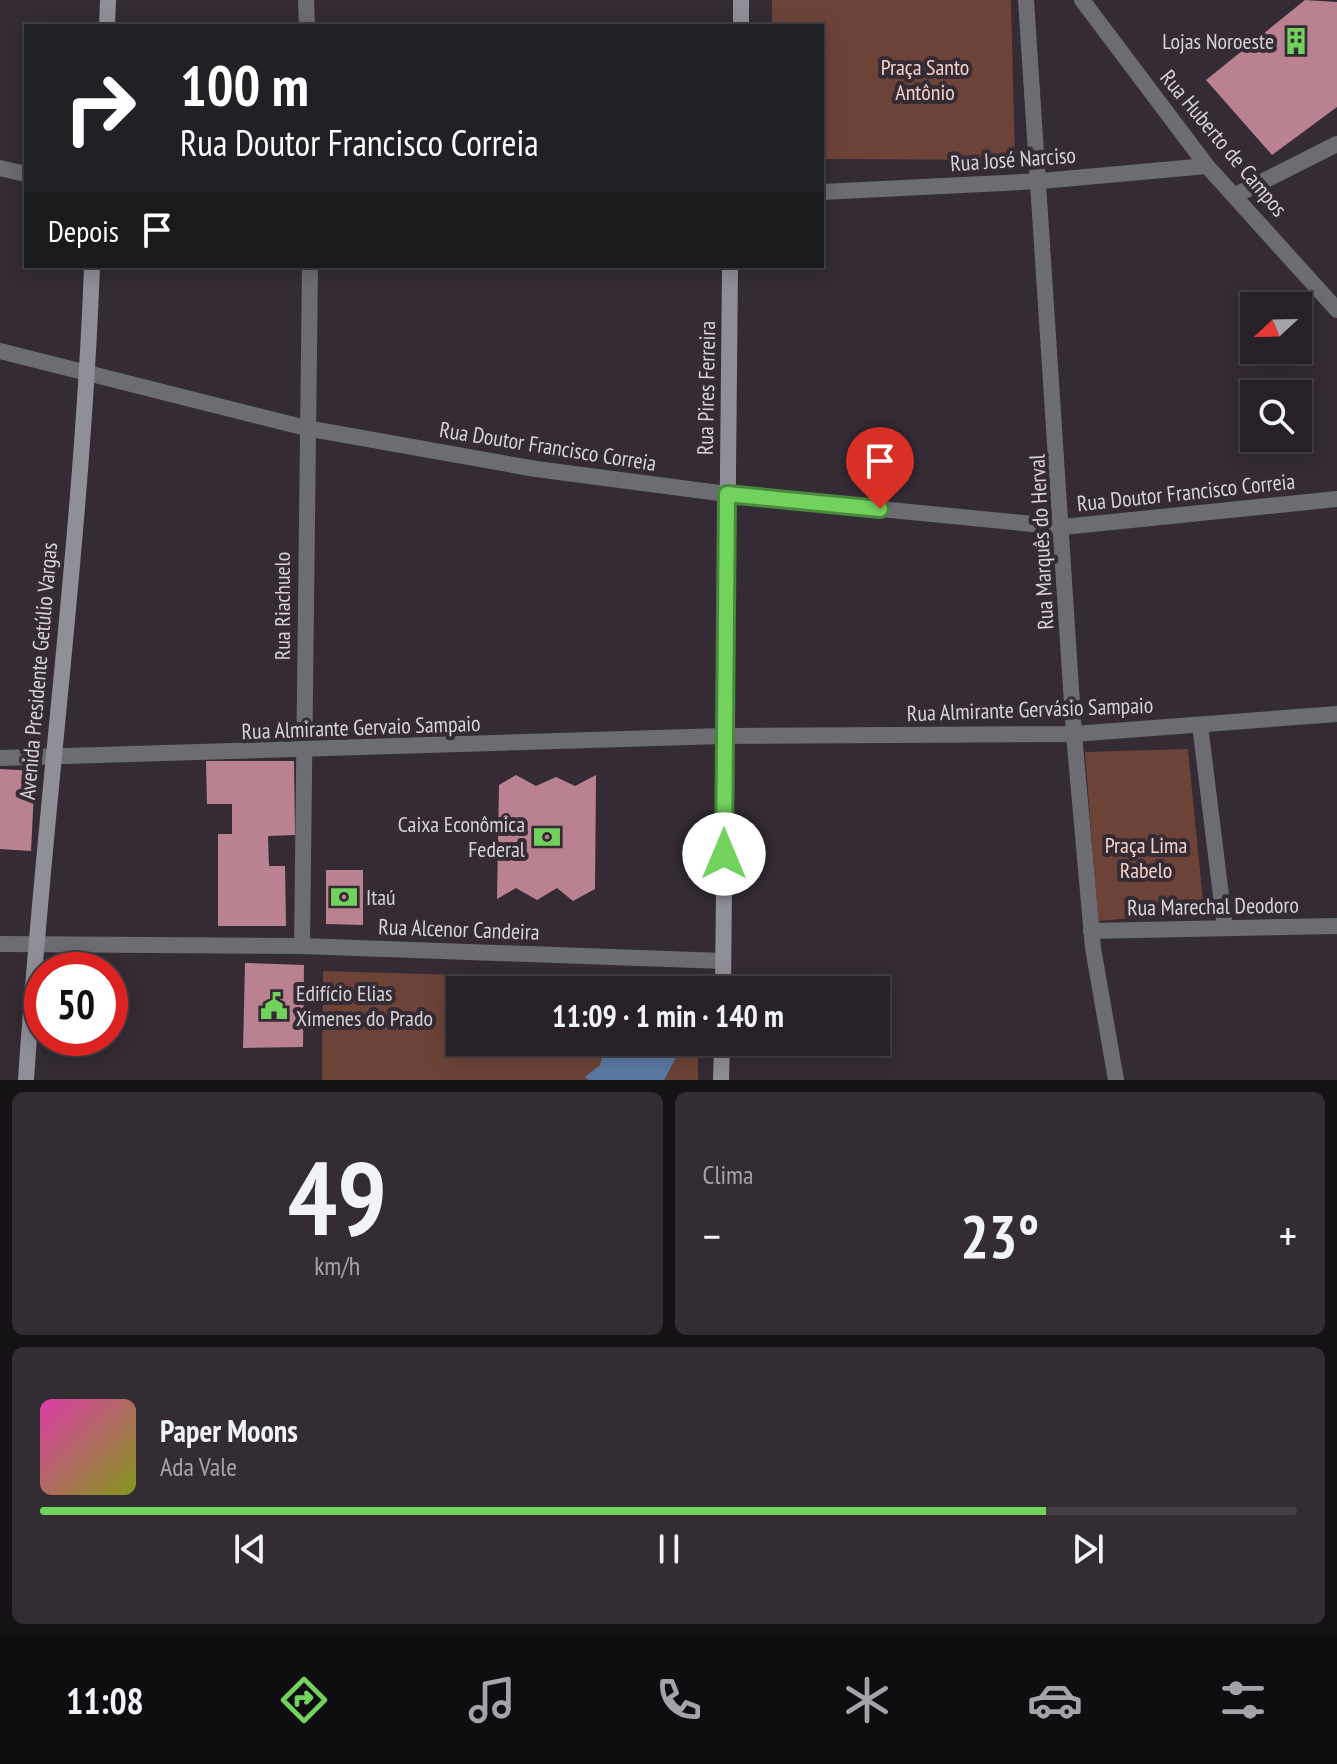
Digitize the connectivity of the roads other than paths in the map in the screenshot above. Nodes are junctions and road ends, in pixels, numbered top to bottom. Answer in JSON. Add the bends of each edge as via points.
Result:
{"nodes":[{"id":1,"x":108,"y":0,"type":"edge"},
{"id":2,"x":306,"y":0,"type":"edge"},
{"id":3,"x":741,"y":0,"type":"edge"},
{"id":4,"x":1026,"y":0,"type":"edge"},
{"id":5,"x":1082,"y":0,"type":"edge"},
{"id":6,"x":107,"y":24,"type":"edge"},
{"id":7,"x":307,"y":24,"type":"edge"},
{"id":8,"x":741,"y":24,"type":"edge"},
{"id":9,"x":1337,"y":144,"type":"edge"},
{"id":10,"x":1207,"y":166,"type":"junction"},
{"id":11,"x":0,"y":168,"type":"edge"},
{"id":12,"x":24,"y":174,"type":"edge"},
{"id":13,"x":1041,"y":181,"type":"junction"},
{"id":14,"x":824,"y":192,"type":"edge"},
{"id":15,"x":1236,"y":195,"type":"junction"},
{"id":16,"x":92,"y":268,"type":"edge"},
{"id":17,"x":310,"y":268,"type":"edge"},
{"id":18,"x":730,"y":268,"type":"edge"},
{"id":19,"x":1337,"y":310,"type":"edge"},
{"id":20,"x":0,"y":351,"type":"edge"},
{"id":21,"x":88,"y":372,"type":"junction"},
{"id":22,"x":306,"y":428,"type":"junction"},
{"id":23,"x":727,"y":494,"type":"junction"},
{"id":24,"x":1337,"y":499,"type":"edge"},
{"id":25,"x":1063,"y":527,"type":"junction"},
{"id":26,"x":1337,"y":714,"type":"edge"},
{"id":27,"x":1200,"y":725,"type":"junction"},
{"id":28,"x":1074,"y":734,"type":"junction"},
{"id":29,"x":723,"y":736,"type":"junction"},
{"id":30,"x":303,"y":752,"type":"junction"},
{"id":31,"x":0,"y":758,"type":"edge"},
{"id":32,"x":51,"y":758,"type":"junction"},
{"id":33,"x":1337,"y":926,"type":"edge"},
{"id":34,"x":1225,"y":928,"type":"junction"},
{"id":35,"x":1091,"y":931,"type":"junction"},
{"id":36,"x":0,"y":944,"type":"edge"},
{"id":37,"x":35,"y":945,"type":"junction"},
{"id":38,"x":302,"y":946,"type":"junction"},
{"id":39,"x":723,"y":961,"type":"junction"},
{"id":40,"x":723,"y":976,"type":"edge"},
{"id":41,"x":722,"y":1056,"type":"edge"},
{"id":42,"x":26,"y":1080,"type":"edge"},
{"id":43,"x":721,"y":1080,"type":"edge"},
{"id":44,"x":1116,"y":1080,"type":"edge"}],
"edges":[{"from":1,"to":6,"type":"main road"},
{"from":2,"to":7,"type":"street"},
{"from":3,"to":8,"type":"main road"},
{"from":4,"to":13,"type":"street","name":"Rua Marquês do Herval"},
{"from":5,"to":10,"type":"street","name":"Rua Huberto de Campos"},
{"from":9,"to":15,"type":"street"},
{"from":10,"to":13,"type":"street","name":"Rua José Narciso"},
{"from":10,"to":15,"type":"street","name":"Rua Huberto de Campos"},
{"from":11,"to":12,"type":"street"},
{"from":13,"to":14,"type":"street","name":"Rua José Narciso"},
{"from":13,"to":25,"type":"street","name":"Rua Marquês do Herval"},
{"from":15,"to":19,"type":"street","name":"Rua Huberto de Campos"},
{"from":16,"to":21,"type":"main road","name":"Avenida Presidente Getúlio Vargas"},
{"from":17,"to":22,"type":"street","name":"Rua Riachuelo"},
{"from":18,"to":23,"type":"main road","name":"Rua Pires Ferreira"},
{"from":20,"to":21,"type":"street","name":"Rua Doutor Francisco Correia"},
{"from":21,"to":22,"type":"street","name":"Rua Doutor Francisco Correia"},
{"from":21,"to":32,"type":"main road","name":"Avenida Presidente Getúlio Vargas"},
{"from":22,"to":23,"type":"street","name":"Rua Doutor Francisco Correia","via":[[536,469]]},
{"from":22,"to":30,"type":"street","name":"Rua Riachuelo"},
{"from":23,"to":25,"type":"street","name":"Rua Doutor Francisco Correia"},
{"from":23,"to":29,"type":"main road","name":"Rua Pires Ferreira"},
{"from":24,"to":25,"type":"street","name":"Rua Doutor Francisco Correia"},
{"from":25,"to":28,"type":"street","name":"Rua Marquês do Herval"},
{"from":26,"to":27,"type":"street","name":"Rua Almirante Gervásio Sampaio"},
{"from":27,"to":28,"type":"street","name":"Rua Almirante Gervásio Sampaio"},
{"from":27,"to":34,"type":"street"},
{"from":28,"to":29,"type":"street","name":"Rua Almirante Gervásio Sampaio"},
{"from":28,"to":35,"type":"street","name":"Rua Marquês do Herval"},
{"from":29,"to":30,"type":"street","name":"Rua Almirante Gervaio Sampaio"},
{"from":29,"to":39,"type":"main road","name":"Rua Pires Ferreira"},
{"from":30,"to":32,"type":"street","name":"Rua Almirante Gervaio Sampaio"},
{"from":30,"to":38,"type":"street","name":"Rua Riachuelo"},
{"from":31,"to":32,"type":"street","name":"Rua Almirante Gervaio Sampaio"},
{"from":32,"to":37,"type":"main road","name":"Avenida Presidente Getúlio Vargas"},
{"from":33,"to":34,"type":"street","name":"Rua Marechal Deodoro"},
{"from":34,"to":35,"type":"street","name":"Rua Marechal Deodoro"},
{"from":35,"to":44,"type":"street","name":"Rua Marquês do Herval"},
{"from":36,"to":37,"type":"street","name":"Rua Alcenor Candeira"},
{"from":37,"to":38,"type":"street","name":"Rua Alcenor Candeira"},
{"from":37,"to":42,"type":"main road","name":"Avenida Presidente Getúlio Vargas"},
{"from":38,"to":39,"type":"street","name":"Rua Alcenor Candeira"},
{"from":39,"to":40,"type":"main road","name":"Rua Pires Ferreira"},
{"from":41,"to":43,"type":"main road"}]}
